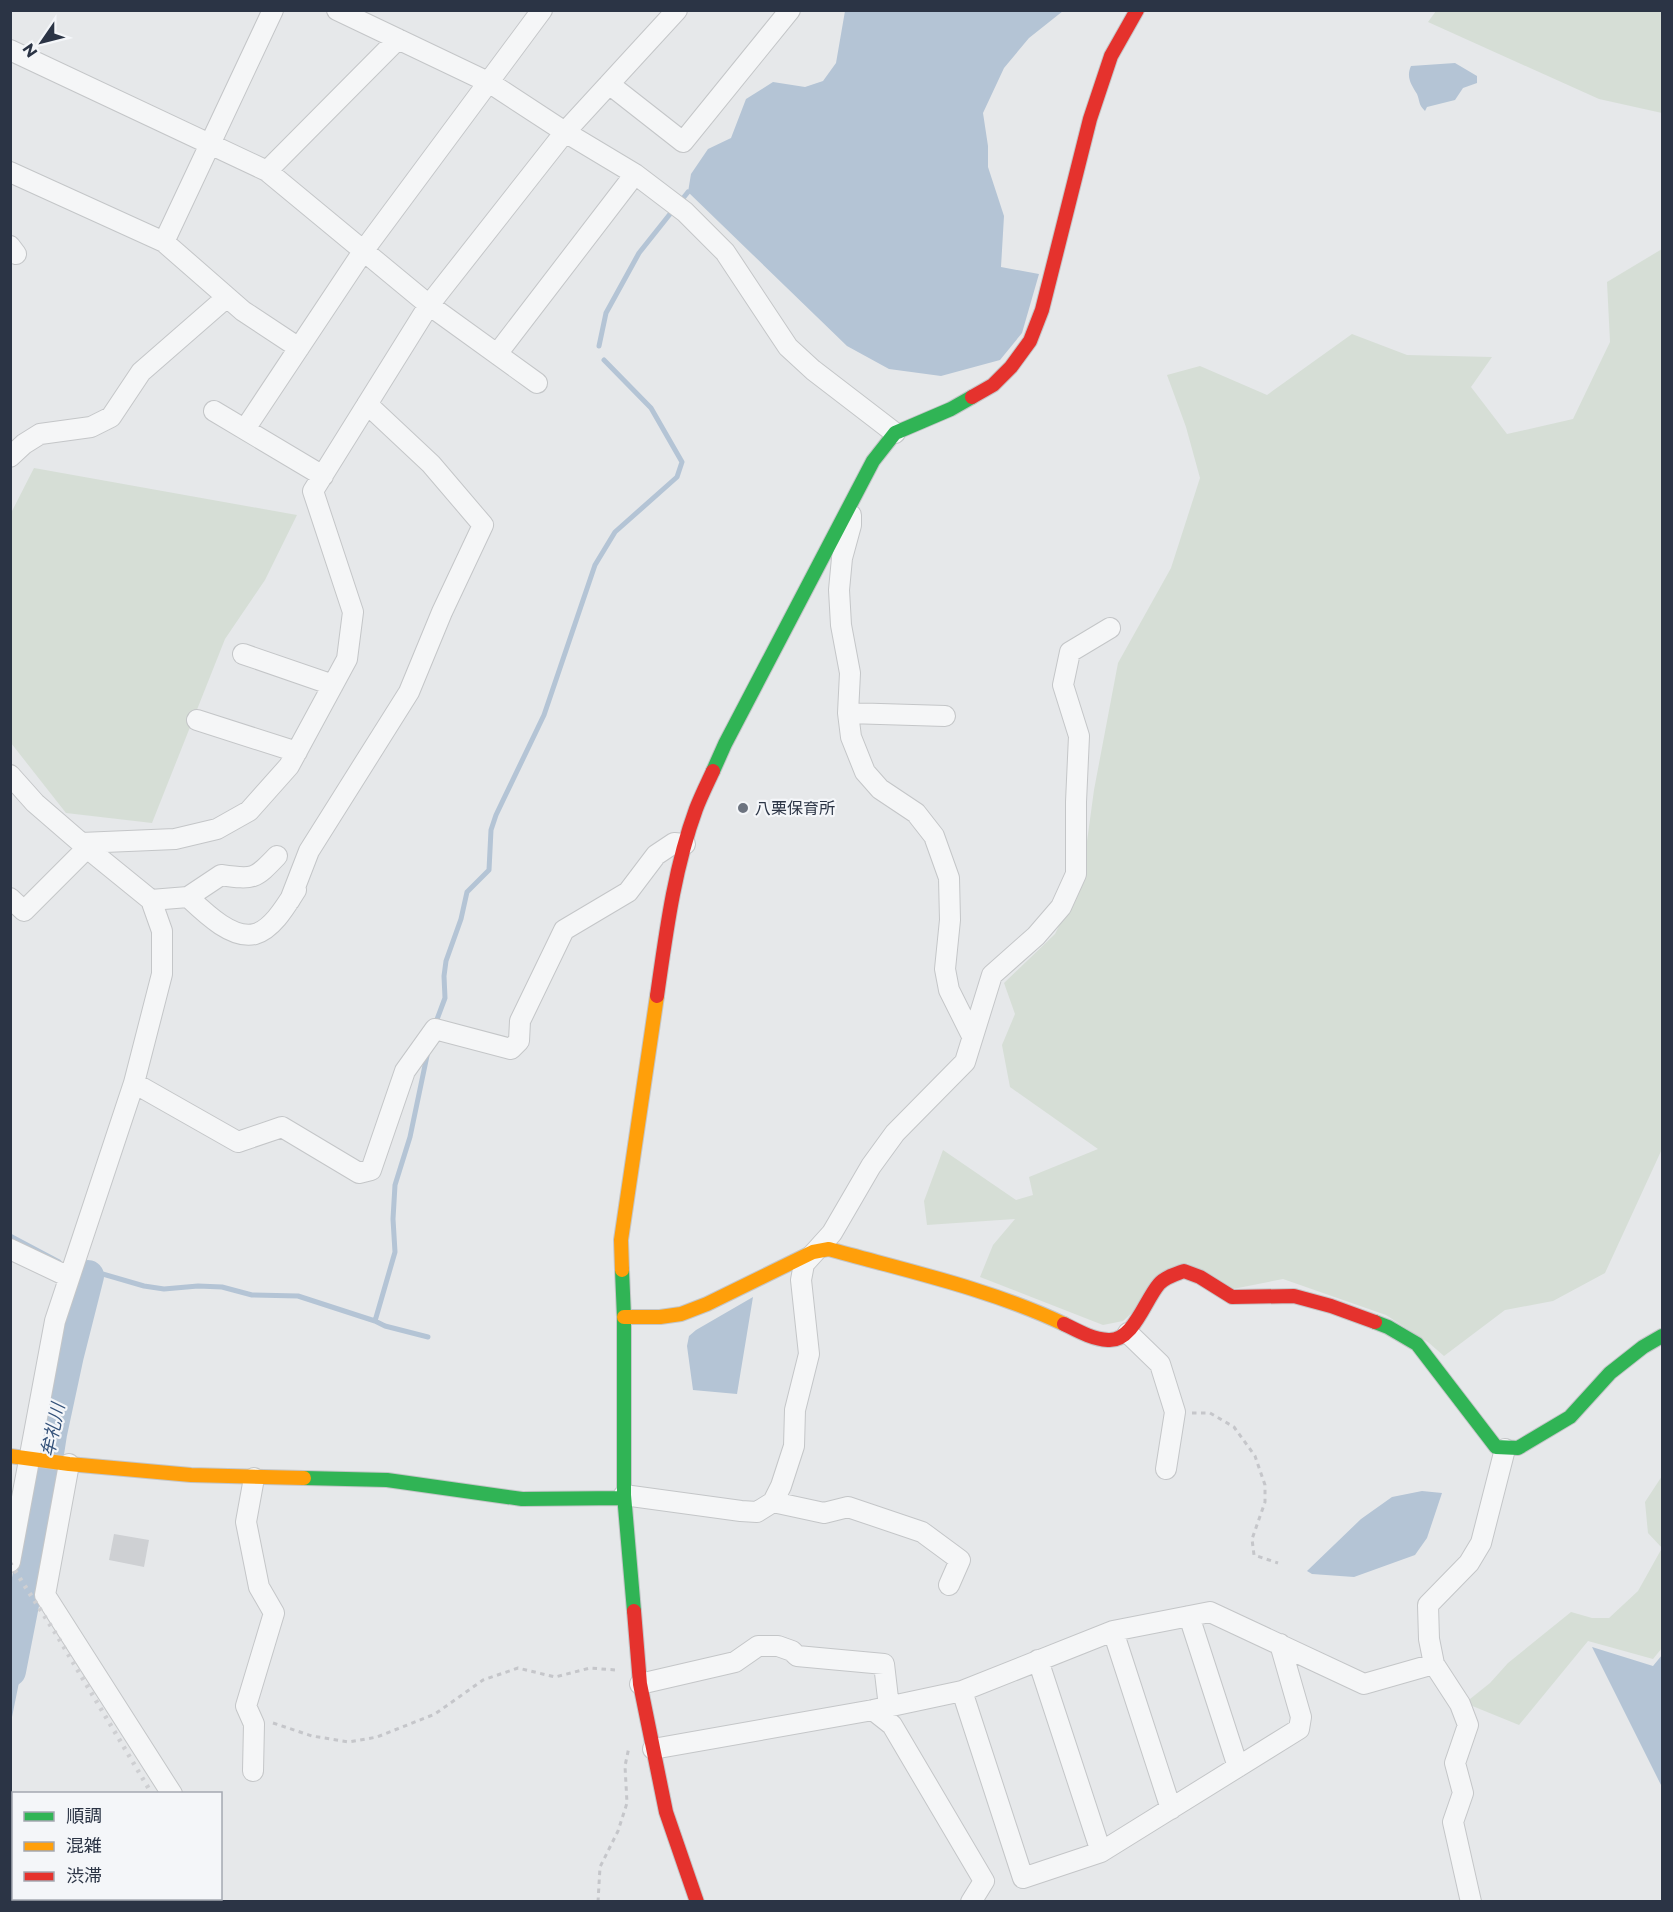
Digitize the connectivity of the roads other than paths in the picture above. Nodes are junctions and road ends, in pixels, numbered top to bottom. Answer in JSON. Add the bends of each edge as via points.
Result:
{"nodes":[{"id":1,"x":273,"y":10,"type":"edge"},
{"id":2,"x":337,"y":10,"type":"edge"},
{"id":3,"x":677,"y":10,"type":"edge"},
{"id":4,"x":790,"y":10,"type":"edge"},
{"id":5,"x":1137,"y":10,"type":"edge"},
{"id":6,"x":536,"y":12,"type":"edge"},
{"id":7,"x":398,"y":39,"type":"junction"},
{"id":8,"x":10,"y":50,"type":"edge"},
{"id":9,"x":490,"y":83,"type":"junction"},
{"id":10,"x":609,"y":84,"type":"junction"},
{"id":11,"x":565,"y":132,"type":"junction"},
{"id":12,"x":210,"y":143,"type":"junction"},
{"id":13,"x":267,"y":171,"type":"junction"},
{"id":14,"x":10,"y":172,"type":"edge"},
{"id":15,"x":635,"y":174,"type":"junction"},
{"id":16,"x":164,"y":242,"type":"junction"},
{"id":17,"x":364,"y":250,"type":"junction"},
{"id":18,"x":227,"y":297,"type":"junction"},
{"id":19,"x":429,"y":304,"type":"junction"},
{"id":20,"x":299,"y":348,"type":"junction"},
{"id":21,"x":497,"y":354,"type":"junction"},
{"id":22,"x":537,"y":383,"type":"dead end"},
{"id":23,"x":367,"y":404,"type":"junction"},
{"id":24,"x":214,"y":411,"type":"dead end"},
{"id":25,"x":245,"y":429,"type":"junction"},
{"id":26,"x":895,"y":433,"type":"junction"},
{"id":27,"x":10,"y":457,"type":"edge"},
{"id":28,"x":323,"y":476,"type":"junction"},
{"id":29,"x":852,"y":501,"type":"junction"},
{"id":30,"x":1110,"y":628,"type":"dead end"},
{"id":31,"x":243,"y":654,"type":"dead end"},
{"id":32,"x":333,"y":685,"type":"junction"},
{"id":33,"x":848,"y":713,"type":"junction"},
{"id":34,"x":945,"y":716,"type":"dead end"},
{"id":35,"x":197,"y":720,"type":"dead end"},
{"id":36,"x":297,"y":752,"type":"junction"},
{"id":37,"x":10,"y":775,"type":"edge"},
{"id":38,"x":341,"y":823,"type":"dead end"},
{"id":39,"x":685,"y":844,"type":"junction"},
{"id":40,"x":84,"y":846,"type":"junction"},
{"id":41,"x":278,"y":856,"type":"dead end"},
{"id":42,"x":188,"y":897,"type":"junction"},
{"id":43,"x":10,"y":898,"type":"edge"},
{"id":44,"x":151,"y":900,"type":"junction"},
{"id":45,"x":290,"y":900,"type":"junction"},
{"id":46,"x":972,"y":1036,"type":"junction"},
{"id":47,"x":134,"y":1083,"type":"junction"},
{"id":48,"x":10,"y":1249,"type":"edge"},
{"id":49,"x":813,"y":1252,"type":"junction"},
{"id":50,"x":69,"y":1277,"type":"junction"},
{"id":51,"x":624,"y":1317,"type":"junction"},
{"id":52,"x":1128,"y":1333,"type":"junction"},
{"id":53,"x":1662,"y":1336,"type":"edge"},
{"id":54,"x":1505,"y":1449,"type":"junction"},
{"id":55,"x":20,"y":1457,"type":"edge"},
{"id":56,"x":67,"y":1464,"type":"junction"},
{"id":57,"x":1166,"y":1469,"type":"dead end"},
{"id":58,"x":254,"y":1478,"type":"junction"},
{"id":59,"x":624,"y":1497,"type":"junction"},
{"id":60,"x":773,"y":1502,"type":"junction"},
{"id":61,"x":10,"y":1562,"type":"edge"},
{"id":62,"x":949,"y":1585,"type":"dead end"},
{"id":63,"x":1189,"y":1616,"type":"junction"},
{"id":64,"x":1113,"y":1631,"type":"junction"},
{"id":65,"x":1280,"y":1644,"type":"junction"},
{"id":66,"x":1038,"y":1660,"type":"junction"},
{"id":67,"x":1434,"y":1664,"type":"junction"},
{"id":68,"x":639,"y":1677,"type":"junction"},
{"id":69,"x":962,"y":1691,"type":"junction"},
{"id":70,"x":881,"y":1709,"type":"junction"},
{"id":71,"x":653,"y":1749,"type":"junction"},
{"id":72,"x":1238,"y":1767,"type":"junction"},
{"id":73,"x":253,"y":1771,"type":"dead end"},
{"id":74,"x":171,"y":1792,"type":"edge"},
{"id":75,"x":1171,"y":1809,"type":"junction"},
{"id":76,"x":1101,"y":1852,"type":"junction"},
{"id":77,"x":697,"y":1902,"type":"edge"},
{"id":78,"x":971,"y":1902,"type":"edge"},
{"id":79,"x":1471,"y":1902,"type":"edge"}],
"edges":[{"from":1,"to":12,"type":"street"},
{"from":2,"to":7,"type":"street"},
{"from":3,"to":10,"type":"street"},
{"from":4,"to":10,"type":"street","via":[[683,142]]},
{"from":5,"to":26,"type":"street","via":[[1111,56],[1097,98],[1042,310],[1030,341],[993,385],[951,409]]},
{"from":6,"to":9,"type":"street"},
{"from":7,"to":9,"type":"street"},
{"from":7,"to":13,"type":"street"},
{"from":8,"to":12,"type":"street"},
{"from":9,"to":11,"type":"street"},
{"from":9,"to":17,"type":"street"},
{"from":10,"to":11,"type":"street"},
{"from":11,"to":15,"type":"street"},
{"from":11,"to":19,"type":"street"},
{"from":12,"to":13,"type":"street"},
{"from":12,"to":16,"type":"street"},
{"from":13,"to":17,"type":"street"},
{"from":14,"to":16,"type":"street"},
{"from":15,"to":21,"type":"street"},
{"from":15,"to":26,"type":"street","via":[[685,212],[725,252],[788,346]]},
{"from":16,"to":18,"type":"street"},
{"from":17,"to":19,"type":"street"},
{"from":17,"to":20,"type":"street"},
{"from":18,"to":20,"type":"street"},
{"from":18,"to":27,"type":"street","via":[[141,372],[111,417],[91,428],[40,434]]},
{"from":19,"to":21,"type":"street"},
{"from":19,"to":23,"type":"street"},
{"from":20,"to":25,"type":"street"},
{"from":21,"to":22,"type":"street"},
{"from":23,"to":28,"type":"street"},
{"from":23,"to":45,"type":"street","via":[[431,464],[483,525],[410,692],[309,851]]},
{"from":24,"to":25,"type":"street"},
{"from":25,"to":28,"type":"street"},
{"from":26,"to":29,"type":"street","via":[[873,461]]},
{"from":28,"to":32,"type":"street","via":[[313,491],[352,612],[347,658]]},
{"from":29,"to":33,"type":"street","via":[[839,590],[850,673]]},
{"from":29,"to":39,"type":"street","via":[[725,744],[696,808]]},
{"from":30,"to":46,"type":"street","via":[[1070,651],[1064,685],[1078,736],[1076,873],[1061,907],[1036,936],[992,975]]},
{"from":31,"to":32,"type":"street"},
{"from":32,"to":36,"type":"street"},
{"from":33,"to":34,"type":"street"},
{"from":33,"to":46,"type":"street","via":[[851,737],[865,772],[880,789],[916,813],[934,836],[949,878],[951,920],[945,969],[949,990]]},
{"from":35,"to":36,"type":"street"},
{"from":36,"to":40,"type":"street","via":[[249,811],[217,830],[175,839]]},
{"from":37,"to":40,"type":"street"},
{"from":38,"to":45,"type":"street"},
{"from":39,"to":47,"type":"street","via":[[674,843],[656,855],[628,892],[564,930],[520,1021],[519,1041],[511,1049],[435,1029],[405,1071],[371,1170],[359,1173],[282,1127],[238,1142]]},
{"from":39,"to":51,"type":"street","via":[[670,908],[621,1240]]},
{"from":40,"to":43,"type":"street","via":[[24,911]]},
{"from":40,"to":44,"type":"street"},
{"from":41,"to":42,"type":"street","via":[[258,875],[221,875]]},
{"from":42,"to":44,"type":"street"},
{"from":42,"to":45,"type":"street","via":[[234,933],[255,934],[270,925]]},
{"from":44,"to":47,"type":"street","via":[[162,931],[162,974]]},
{"from":46,"to":49,"type":"street","via":[[965,1062],[895,1132],[832,1233]]},
{"from":47,"to":50,"type":"street"},
{"from":48,"to":50,"type":"street"},
{"from":49,"to":51,"type":"street","via":[[681,1314]]},
{"from":49,"to":52,"type":"street","via":[[829,1249],[970,1288],[1043,1314],[1094,1338],[1111,1341]]},
{"from":49,"to":60,"type":"street","via":[[804,1264],[801,1280],[809,1354],[795,1410],[794,1446]]},
{"from":50,"to":55,"type":"street"},
{"from":51,"to":59,"type":"street"},
{"from":52,"to":54,"type":"street","via":[[1160,1283],[1184,1271],[1232,1297],[1294,1296],[1331,1306],[1388,1327],[1417,1344],[1496,1447]]},
{"from":52,"to":57,"type":"street","via":[[1160,1364],[1175,1413]]},
{"from":53,"to":54,"type":"street","via":[[1610,1372],[1570,1417],[1518,1448]]},
{"from":54,"to":67,"type":"street","via":[[1481,1543],[1469,1563],[1428,1605]]},
{"from":55,"to":56,"type":"street"},
{"from":55,"to":61,"type":"street"},
{"from":56,"to":58,"type":"street"},
{"from":56,"to":74,"type":"street","via":[[45,1595]]},
{"from":58,"to":59,"type":"street","via":[[387,1480],[522,1499]]},
{"from":58,"to":73,"type":"street","via":[[246,1522],[260,1587],[274,1613],[246,1706],[254,1724]]},
{"from":59,"to":60,"type":"street","via":[[757,1512]]},
{"from":59,"to":68,"type":"street"},
{"from":60,"to":62,"type":"street","via":[[824,1513],[848,1507],[922,1532],[960,1560]]},
{"from":63,"to":64,"type":"street"},
{"from":63,"to":65,"type":"street","via":[[1210,1612]]},
{"from":63,"to":72,"type":"street"},
{"from":64,"to":66,"type":"street"},
{"from":64,"to":75,"type":"street"},
{"from":65,"to":67,"type":"street","via":[[1364,1684]]},
{"from":65,"to":72,"type":"street","via":[[1301,1717],[1299,1729]]},
{"from":66,"to":69,"type":"street"},
{"from":66,"to":76,"type":"street"},
{"from":67,"to":79,"type":"street","via":[[1460,1704],[1468,1725],[1455,1763],[1463,1793],[1453,1821]]},
{"from":68,"to":70,"type":"street","via":[[735,1662],[758,1646],[778,1646],[797,1656],[884,1664]]},
{"from":68,"to":71,"type":"street"},
{"from":69,"to":70,"type":"street"},
{"from":69,"to":76,"type":"street","via":[[1023,1878]]},
{"from":70,"to":71,"type":"street"},
{"from":70,"to":78,"type":"street","via":[[984,1881]]},
{"from":71,"to":77,"type":"street","via":[[666,1812]]},
{"from":72,"to":75,"type":"street"},
{"from":75,"to":76,"type":"street"}]}
